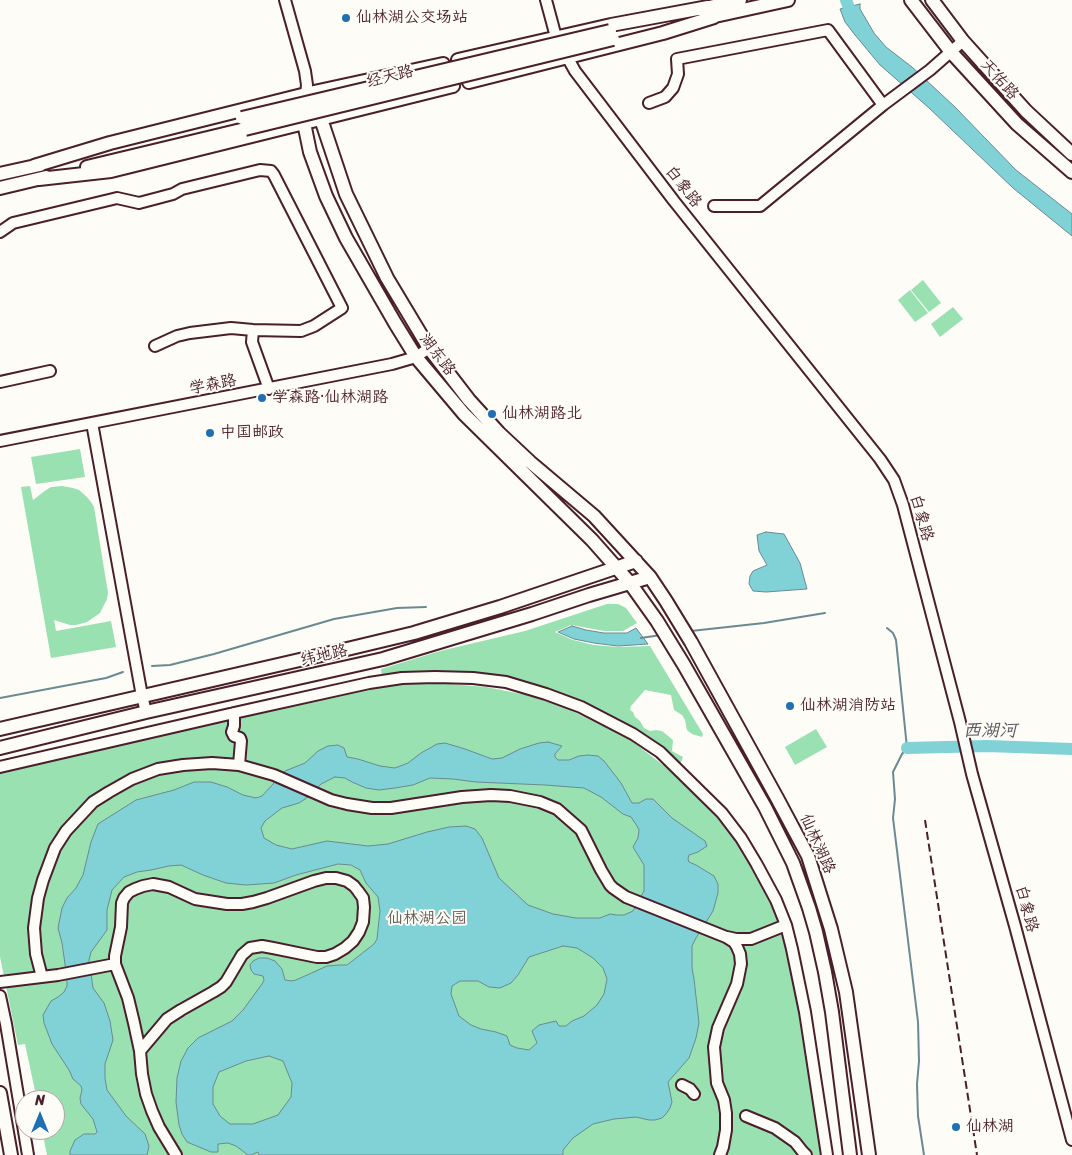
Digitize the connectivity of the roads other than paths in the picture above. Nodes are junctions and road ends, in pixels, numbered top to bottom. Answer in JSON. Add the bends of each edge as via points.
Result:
{"nodes":[{"id":1,"x":285,"y":0,"type":"edge"},
{"id":2,"x":292,"y":0,"type":"edge"},
{"id":3,"x":546,"y":0,"type":"edge"},
{"id":4,"x":740,"y":0,"type":"edge"},
{"id":5,"x":788,"y":0,"type":"edge"},
{"id":6,"x":911,"y":0,"type":"edge"},
{"id":7,"x":932,"y":0,"type":"edge"},
{"id":8,"x":711,"y":12,"type":"junction"},
{"id":9,"x":556,"y":37,"type":"junction"},
{"id":10,"x":963,"y":41,"type":"junction"},
{"id":11,"x":951,"y":52,"type":"junction"},
{"id":12,"x":567,"y":57,"type":"junction"},
{"id":13,"x":464,"y":71,"type":"junction"},
{"id":14,"x":448,"y":75,"type":"junction"},
{"id":15,"x":310,"y":93,"type":"junction"},
{"id":16,"x":649,"y":102,"type":"dead end"},
{"id":17,"x":883,"y":104,"type":"junction"},
{"id":18,"x":321,"y":119,"type":"junction"},
{"id":19,"x":244,"y":123,"type":"junction"},
{"id":20,"x":304,"y":123,"type":"junction"},
{"id":21,"x":1072,"y":154,"type":"edge"},
{"id":22,"x":34,"y":166,"type":"junction"},
{"id":23,"x":1072,"y":172,"type":"edge"},
{"id":24,"x":0,"y":174,"type":"edge"},
{"id":25,"x":39,"y":178,"type":"junction"},
{"id":26,"x":0,"y":188,"type":"edge"},
{"id":27,"x":714,"y":206,"type":"dead end"},
{"id":28,"x":0,"y":232,"type":"edge"},
{"id":29,"x":253,"y":330,"type":"junction"},
{"id":30,"x":155,"y":346,"type":"dead end"},
{"id":31,"x":429,"y":348,"type":"junction"},
{"id":32,"x":416,"y":357,"type":"junction"},
{"id":33,"x":50,"y":371,"type":"dead end"},
{"id":34,"x":0,"y":382,"type":"edge"},
{"id":35,"x":269,"y":389,"type":"junction"},
{"id":36,"x":92,"y":423,"type":"junction"},
{"id":37,"x":0,"y":441,"type":"edge"},
{"id":38,"x":636,"y":561,"type":"junction"},
{"id":39,"x":617,"y":567,"type":"junction"},
{"id":40,"x":650,"y":577,"type":"junction"},
{"id":41,"x":630,"y":584,"type":"junction"},
{"id":42,"x":142,"y":696,"type":"junction"},
{"id":43,"x":146,"y":712,"type":"junction"},
{"id":44,"x":234,"y":713,"type":"junction"},
{"id":45,"x":0,"y":729,"type":"edge"},
{"id":46,"x":0,"y":748,"type":"edge"},
{"id":47,"x":240,"y":764,"type":"junction"},
{"id":48,"x":0,"y":767,"type":"edge"},
{"id":49,"x":786,"y":925,"type":"junction"},
{"id":50,"x":831,"y":929,"type":"junction"},
{"id":51,"x":816,"y":932,"type":"junction"},
{"id":52,"x":726,"y":937,"type":"junction"},
{"id":53,"x":751,"y":939,"type":"junction"},
{"id":54,"x":116,"y":964,"type":"junction"},
{"id":55,"x":741,"y":964,"type":"junction"},
{"id":56,"x":42,"y":977,"type":"junction"},
{"id":57,"x":0,"y":982,"type":"edge"},
{"id":58,"x":0,"y":996,"type":"edge"},
{"id":59,"x":140,"y":1051,"type":"junction"},
{"id":60,"x":682,"y":1086,"type":"dead end"},
{"id":61,"x":0,"y":1093,"type":"edge"},
{"id":62,"x":694,"y":1094,"type":"dead end"},
{"id":63,"x":746,"y":1116,"type":"dead end"},
{"id":64,"x":0,"y":1135,"type":"edge"},
{"id":65,"x":1072,"y":1140,"type":"edge"},
{"id":66,"x":4,"y":1155,"type":"edge"},
{"id":67,"x":11,"y":1155,"type":"edge"},
{"id":68,"x":28,"y":1155,"type":"edge"},
{"id":69,"x":176,"y":1155,"type":"edge"},
{"id":70,"x":720,"y":1155,"type":"edge"},
{"id":71,"x":806,"y":1155,"type":"edge"},
{"id":72,"x":827,"y":1155,"type":"edge"},
{"id":73,"x":850,"y":1155,"type":"edge"},
{"id":74,"x":869,"y":1155,"type":"edge"}],
"edges":[{"from":1,"to":15,"type":"street"},
{"from":2,"to":15,"type":"street"},
{"from":3,"to":9,"type":"street","name":"白象路"},
{"from":4,"to":8,"type":"main road","name":"经天路"},
{"from":5,"to":8,"type":"main road","name":"经天路"},
{"from":6,"to":11,"type":"main road","name":"天佑路"},
{"from":7,"to":10,"type":"main road","name":"天佑路"},
{"from":8,"to":9,"type":"main road","via":[[611,25]]},
{"from":8,"to":12,"type":"main road","via":[[663,33]]},
{"from":8,"to":19,"type":"main road","name":"经天路","bridge":true},
{"from":9,"to":12,"type":"street","name":"白象路"},
{"from":9,"to":13,"type":"main road","via":[[458,60]]},
{"from":10,"to":11,"type":"street"},
{"from":10,"to":21,"type":"main road","name":"天佑路","via":[[1026,111]]},
{"from":11,"to":17,"type":"street"},
{"from":11,"to":23,"type":"main road","name":"天佑路","via":[[1017,124]]},
{"from":12,"to":13,"type":"main road","via":[[469,82]]},
{"from":12,"to":65,"type":"street","name":"白象路","via":[[575,72],[668,193],[894,480]]},
{"from":13,"to":14,"type":"main road"},
{"from":14,"to":15,"type":"main road","via":[[443,64]]},
{"from":14,"to":18,"type":"main road","via":[[453,86]]},
{"from":15,"to":18,"type":"main road","name":"湖东路"},
{"from":15,"to":20,"type":"main road","name":"湖东路"},
{"from":15,"to":22,"type":"main road","via":[[110,143]]},
{"from":16,"to":17,"type":"street","via":[[665,96],[673,88],[678,74],[677,59],[828,30]]},
{"from":17,"to":27,"type":"street","via":[[760,206]]},
{"from":18,"to":20,"type":"main road"},
{"from":18,"to":31,"type":"main road","name":"湖东路","via":[[346,194],[387,278]]},
{"from":19,"to":22,"type":"main road","name":"经天路"},
{"from":19,"to":25,"type":"main road","name":"经天路"},
{"from":20,"to":25,"type":"main road","via":[[110,171]]},
{"from":20,"to":32,"type":"main road","name":"湖东路","via":[[310,152],[326,196],[346,238]]},
{"from":22,"to":24,"type":"main road","name":"经天路"},
{"from":25,"to":26,"type":"main road","name":"经天路"},
{"from":28,"to":29,"type":"street","via":[[13,223],[117,198],[140,203],[250,172],[271,171],[342,308],[314,326],[301,330]]},
{"from":29,"to":30,"type":"street","via":[[231,328],[190,332]]},
{"from":29,"to":35,"type":"street","via":[[252,342]]},
{"from":31,"to":32,"type":"street","name":"学森路"},
{"from":31,"to":38,"type":"main road","name":"湖东路","via":[[499,433],[594,516]]},
{"from":32,"to":35,"type":"street","name":"学森路"},
{"from":32,"to":39,"type":"main road","name":"湖东路","via":[[464,414]]},
{"from":33,"to":34,"type":"street"},
{"from":35,"to":36,"type":"street","name":"学森路"},
{"from":36,"to":37,"type":"street","name":"学森路"},
{"from":36,"to":42,"type":"street"},
{"from":38,"to":39,"type":"main road","name":"纬地路"},
{"from":38,"to":40,"type":"main road","name":"湖东路"},
{"from":39,"to":41,"type":"main road","name":"湖东路"},
{"from":39,"to":42,"type":"main road","name":"纬地路","via":[[414,633]]},
{"from":40,"to":41,"type":"main road","name":"纬地路"},
{"from":40,"to":50,"type":"main road","name":"仙林湖路","via":[[678,620],[808,856]]},
{"from":41,"to":43,"type":"main road","name":"纬地路","via":[[383,659]]},
{"from":41,"to":51,"type":"main road","name":"仙林湖路","via":[[657,621],[765,807],[793,863]]},
{"from":42,"to":43,"type":"street"},
{"from":42,"to":45,"type":"main road","name":"纬地路"},
{"from":43,"to":46,"type":"main road","name":"纬地路"},
{"from":44,"to":47,"type":"street","via":[[232,732],[241,741]]},
{"from":44,"to":48,"type":"street"},
{"from":44,"to":49,"type":"street","via":[[369,683],[435,677],[506,682],[581,707],[660,752],[722,813],[756,863]]},
{"from":47,"to":52,"type":"street","via":[[331,800],[372,808],[491,795],[540,802],[557,809],[581,830],[610,885],[626,897]]},
{"from":47,"to":56,"type":"street","via":[[182,765],[158,769],[108,792],[80,815],[55,848],[38,898],[34,940]]},
{"from":49,"to":53,"type":"street"},
{"from":49,"to":72,"type":"street","via":[[805,1012]]},
{"from":50,"to":51,"type":"main road"},
{"from":50,"to":74,"type":"main road","name":"仙林湖路","via":[[846,992]]},
{"from":51,"to":73,"type":"main road","name":"仙林湖路","via":[[832,1012]]},
{"from":52,"to":53,"type":"street"},
{"from":52,"to":55,"type":"street","via":[[737,947]]},
{"from":53,"to":55,"type":"street"},
{"from":54,"to":56,"type":"street"},
{"from":54,"to":59,"type":"street","via":[[128,998]]},
{"from":54,"to":59,"type":"street","via":[[122,903],[129,892],[143,886],[170,886],[194,899],[242,904],[314,881],[336,878],[354,886],[363,898],[361,927],[345,948],[326,957],[262,946],[250,948],[226,982],[167,1019]]},
{"from":55,"to":70,"type":"street","via":[[714,1047],[717,1083],[726,1113]]},
{"from":56,"to":57,"type":"street"},
{"from":58,"to":68,"type":"street"},
{"from":59,"to":69,"type":"street","via":[[146,1094],[159,1127]]},
{"from":60,"to":62,"type":"street"},
{"from":61,"to":67,"type":"main road"},
{"from":63,"to":71,"type":"street","via":[[775,1128],[795,1142]]},
{"from":64,"to":66,"type":"main road"}]}
